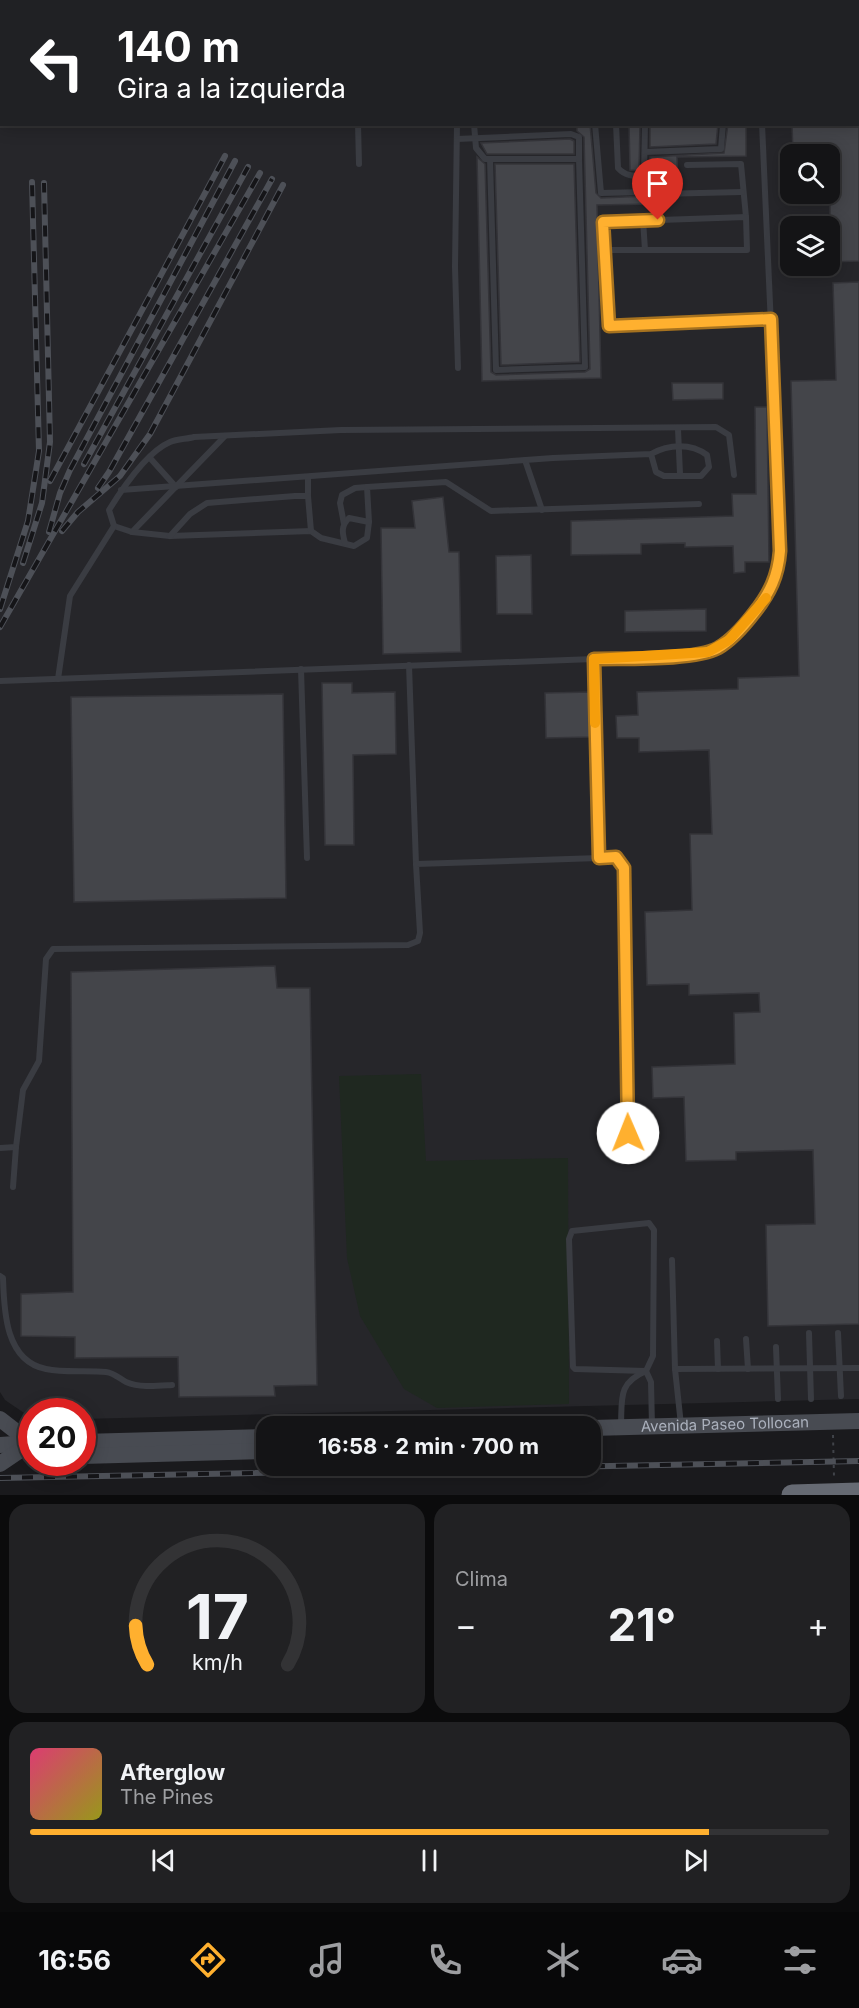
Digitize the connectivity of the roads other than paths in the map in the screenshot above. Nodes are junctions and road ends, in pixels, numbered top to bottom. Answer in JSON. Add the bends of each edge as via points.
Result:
{"nodes":[{"id":1,"x":358,"y":126,"type":"edge"},
{"id":2,"x":457,"y":126,"type":"edge"},
{"id":3,"x":474,"y":126,"type":"edge"},
{"id":4,"x":595,"y":126,"type":"edge"},
{"id":5,"x":616,"y":126,"type":"edge"},
{"id":6,"x":645,"y":126,"type":"edge"},
{"id":7,"x":723,"y":126,"type":"edge"},
{"id":8,"x":762,"y":126,"type":"edge"},
{"id":9,"x":457,"y":139,"type":"junction"},
{"id":10,"x":645,"y":152,"type":"junction"},
{"id":11,"x":490,"y":159,"type":"junction"},
{"id":12,"x":579,"y":159,"type":"junction"},
{"id":13,"x":359,"y":164,"type":"dead end"},
{"id":14,"x":687,"y":165,"type":"dead end"},
{"id":15,"x":644,"y":176,"type":"junction"},
{"id":16,"x":742,"y":192,"type":"junction"},
{"id":17,"x":746,"y":217,"type":"junction"},
{"id":18,"x":644,"y":220,"type":"junction"},
{"id":19,"x":658,"y":220,"type":"junction"},
{"id":20,"x":604,"y":250,"type":"junction"},
{"id":21,"x":645,"y":250,"type":"junction"},
{"id":22,"x":771,"y":319,"type":"junction"},
{"id":23,"x":458,"y":368,"type":"dead end"},
{"id":24,"x":678,"y":429,"type":"junction"},
{"id":25,"x":225,"y":436,"type":"junction"},
{"id":26,"x":680,"y":446,"type":"junction"},
{"id":27,"x":651,"y":454,"type":"junction"},
{"id":28,"x":150,"y":458,"type":"junction"},
{"id":29,"x":525,"y":460,"type":"junction"},
{"id":30,"x":680,"y":474,"type":"junction"},
{"id":31,"x":734,"y":475,"type":"dead end"},
{"id":32,"x":308,"y":477,"type":"junction"},
{"id":33,"x":176,"y":487,"type":"junction"},
{"id":34,"x":367,"y":487,"type":"junction"},
{"id":35,"x":121,"y":490,"type":"junction"},
{"id":36,"x":308,"y":496,"type":"junction"},
{"id":37,"x":699,"y":504,"type":"dead end"},
{"id":38,"x":542,"y":510,"type":"junction"},
{"id":39,"x":369,"y":522,"type":"junction"},
{"id":40,"x":344,"y":524,"type":"junction"},
{"id":41,"x":114,"y":526,"type":"junction"},
{"id":42,"x":311,"y":531,"type":"junction"},
{"id":43,"x":132,"y":532,"type":"junction"},
{"id":44,"x":170,"y":536,"type":"junction"},
{"id":45,"x":345,"y":543,"type":"junction"},
{"id":46,"x":594,"y":659,"type":"junction"},
{"id":47,"x":409,"y":665,"type":"junction"},
{"id":48,"x":301,"y":669,"type":"junction"},
{"id":49,"x":58,"y":679,"type":"junction"},
{"id":50,"x":0,"y":681,"type":"edge"},
{"id":51,"x":307,"y":858,"type":"dead end"},
{"id":52,"x":599,"y":858,"type":"junction"},
{"id":53,"x":416,"y":864,"type":"junction"},
{"id":54,"x":628,"y":1133,"type":"dead end"},
{"id":55,"x":16,"y":1147,"type":"junction"},
{"id":56,"x":0,"y":1148,"type":"edge"},
{"id":57,"x":13,"y":1187,"type":"dead end"},
{"id":58,"x":672,"y":1260,"type":"dead end"},
{"id":59,"x":0,"y":1276,"type":"edge"},
{"id":60,"x":838,"y":1333,"type":"dead end"},
{"id":61,"x":809,"y":1334,"type":"dead end"},
{"id":62,"x":746,"y":1339,"type":"dead end"},
{"id":63,"x":717,"y":1341,"type":"dead end"},
{"id":64,"x":776,"y":1347,"type":"dead end"},
{"id":65,"x":811,"y":1368,"type":"junction"},
{"id":66,"x":840,"y":1368,"type":"junction"},
{"id":67,"x":859,"y":1368,"type":"edge"},
{"id":68,"x":675,"y":1369,"type":"junction"},
{"id":69,"x":718,"y":1369,"type":"junction"},
{"id":70,"x":748,"y":1369,"type":"junction"},
{"id":71,"x":777,"y":1369,"type":"junction"},
{"id":72,"x":646,"y":1371,"type":"junction"},
{"id":73,"x":172,"y":1385,"type":"dead end"},
{"id":74,"x":842,"y":1396,"type":"dead end"},
{"id":75,"x":778,"y":1399,"type":"dead end"},
{"id":76,"x":811,"y":1399,"type":"dead end"},
{"id":77,"x":0,"y":1419,"type":"edge"},
{"id":78,"x":859,"y":1420,"type":"edge"},
{"id":79,"x":652,"y":1426,"type":"junction"},
{"id":80,"x":681,"y":1426,"type":"junction"},
{"id":81,"x":621,"y":1427,"type":"junction"},
{"id":82,"x":601,"y":1428,"type":"edge"},
{"id":83,"x":18,"y":1433,"type":"edge"},
{"id":84,"x":256,"y":1437,"type":"edge"},
{"id":85,"x":96,"y":1442,"type":"edge"},
{"id":86,"x":18,"y":1443,"type":"edge"},
{"id":87,"x":0,"y":1444,"type":"edge"},
{"id":88,"x":256,"y":1451,"type":"edge"},
{"id":89,"x":18,"y":1452,"type":"edge"},
{"id":90,"x":96,"y":1456,"type":"edge"},
{"id":91,"x":18,"y":1458,"type":"edge"},
{"id":92,"x":0,"y":1459,"type":"edge"},
{"id":93,"x":0,"y":1464,"type":"edge"},
{"id":94,"x":859,"y":1493,"type":"edge"},
{"id":95,"x":792,"y":1495,"type":"edge"}],
"edges":[{"from":1,"to":13,"type":"lane"},
{"from":2,"to":9,"type":"lane"},
{"from":3,"to":11,"type":"lane","via":[[479,154]]},
{"from":4,"to":15,"type":"lane","via":[[601,193],[644,192]]},
{"from":5,"to":15,"type":"lane","via":[[618,168],[622,173]]},
{"from":6,"to":10,"type":"lane"},
{"from":7,"to":10,"type":"lane","via":[[721,149]]},
{"from":8,"to":22,"type":"lane"},
{"from":9,"to":12,"type":"lane","via":[[572,134],[579,137]]},
{"from":9,"to":23,"type":"lane"},
{"from":10,"to":15,"type":"lane"},
{"from":11,"to":12,"type":"lane"},
{"from":11,"to":12,"type":"lane","via":[[496,369],[506,369],[585,366]]},
{"from":14,"to":16,"type":"lane","via":[[741,164]]},
{"from":16,"to":17,"type":"lane"},
{"from":16,"to":19,"type":"lane","via":[[658,194]]},
{"from":17,"to":19,"type":"lane"},
{"from":17,"to":21,"type":"lane","via":[[747,250]]},
{"from":18,"to":19,"type":"lane"},
{"from":18,"to":20,"type":"lane","via":[[603,222]]},
{"from":18,"to":21,"type":"lane"},
{"from":20,"to":21,"type":"lane"},
{"from":20,"to":22,"type":"lane","via":[[609,326]]},
{"from":22,"to":46,"type":"lane","via":[[780,551],[775,582],[746,624],[719,648],[690,655]]},
{"from":24,"to":25,"type":"lane","via":[[341,430]]},
{"from":24,"to":26,"type":"lane"},
{"from":24,"to":31,"type":"lane","via":[[716,427],[729,435]]},
{"from":25,"to":28,"type":"lane","via":[[170,441]]},
{"from":25,"to":33,"type":"lane"},
{"from":26,"to":27,"type":"lane","via":[[661,448]]},
{"from":26,"to":30,"type":"lane"},
{"from":26,"to":30,"type":"lane","via":[[696,447],[707,455],[709,467],[701,476]]},
{"from":27,"to":29,"type":"lane"},
{"from":27,"to":30,"type":"lane","via":[[656,472],[664,476]]},
{"from":28,"to":33,"type":"lane"},
{"from":28,"to":35,"type":"lane"},
{"from":29,"to":32,"type":"lane"},
{"from":29,"to":38,"type":"lane"},
{"from":32,"to":33,"type":"lane"},
{"from":32,"to":36,"type":"lane"},
{"from":33,"to":35,"type":"lane"},
{"from":33,"to":43,"type":"lane"},
{"from":34,"to":38,"type":"lane","via":[[446,482],[491,510]]},
{"from":34,"to":39,"type":"lane"},
{"from":34,"to":40,"type":"lane","via":[[342,495]]},
{"from":35,"to":41,"type":"lane","via":[[109,510]]},
{"from":36,"to":42,"type":"lane"},
{"from":36,"to":44,"type":"lane","via":[[207,503],[190,514]]},
{"from":37,"to":38,"type":"lane"},
{"from":39,"to":40,"type":"lane","via":[[355,517]]},
{"from":39,"to":45,"type":"lane","via":[[367,538],[354,546]]},
{"from":40,"to":45,"type":"lane"},
{"from":41,"to":43,"type":"lane"},
{"from":41,"to":49,"type":"lane","via":[[70,596]]},
{"from":42,"to":44,"type":"lane"},
{"from":42,"to":45,"type":"lane","via":[[321,538]]},
{"from":43,"to":44,"type":"lane"},
{"from":46,"to":47,"type":"lane"},
{"from":46,"to":52,"type":"lane"},
{"from":47,"to":48,"type":"lane"},
{"from":47,"to":53,"type":"lane"},
{"from":48,"to":49,"type":"lane"},
{"from":48,"to":51,"type":"lane"},
{"from":49,"to":50,"type":"lane"},
{"from":52,"to":53,"type":"lane"},
{"from":52,"to":54,"type":"lane","via":[[616,857],[624,868]]},
{"from":53,"to":55,"type":"lane","via":[[420,933],[418,940],[408,945],[50,951],[46,959],[39,1061],[23,1090]]},
{"from":55,"to":56,"type":"lane"},
{"from":55,"to":57,"type":"lane"},
{"from":58,"to":68,"type":"lane"},
{"from":59,"to":73,"type":"lane","via":[[8,1329],[23,1358],[34,1365],[109,1372],[141,1386]]},
{"from":60,"to":66,"type":"lane"},
{"from":61,"to":65,"type":"lane"},
{"from":62,"to":70,"type":"lane"},
{"from":63,"to":69,"type":"lane"},
{"from":64,"to":71,"type":"lane"},
{"from":65,"to":66,"type":"lane"},
{"from":65,"to":71,"type":"lane"},
{"from":65,"to":76,"type":"lane"},
{"from":66,"to":67,"type":"lane"},
{"from":66,"to":74,"type":"lane"},
{"from":68,"to":69,"type":"lane"},
{"from":68,"to":80,"type":"lane"},
{"from":69,"to":70,"type":"lane"},
{"from":70,"to":71,"type":"lane"},
{"from":71,"to":75,"type":"lane"},
{"from":72,"to":72,"type":"lane","via":[[573,1367],[569,1256],[572,1231],[649,1223],[653,1227],[654,1350]]},
{"from":72,"to":79,"type":"lane","via":[[651,1382]]},
{"from":72,"to":81,"type":"lane","via":[[633,1377],[624,1389]]},
{"from":77,"to":83,"type":"main road"},
{"from":78,"to":80,"type":"main road","name":"Avenida Paseo Tollocan"},
{"from":79,"to":80,"type":"main road","name":"Avenida Paseo Tollocan"},
{"from":79,"to":81,"type":"main road","name":"Avenida Paseo Tollocan"},
{"from":81,"to":82,"type":"main road","name":"Avenida Paseo Tollocan"},
{"from":84,"to":85,"type":"main road"},
{"from":86,"to":87,"type":"main road"},
{"from":88,"to":90,"type":"main road"},
{"from":89,"to":93,"type":"main road"},
{"from":91,"to":92,"type":"main road"},
{"from":94,"to":95,"type":"highway"}]}
